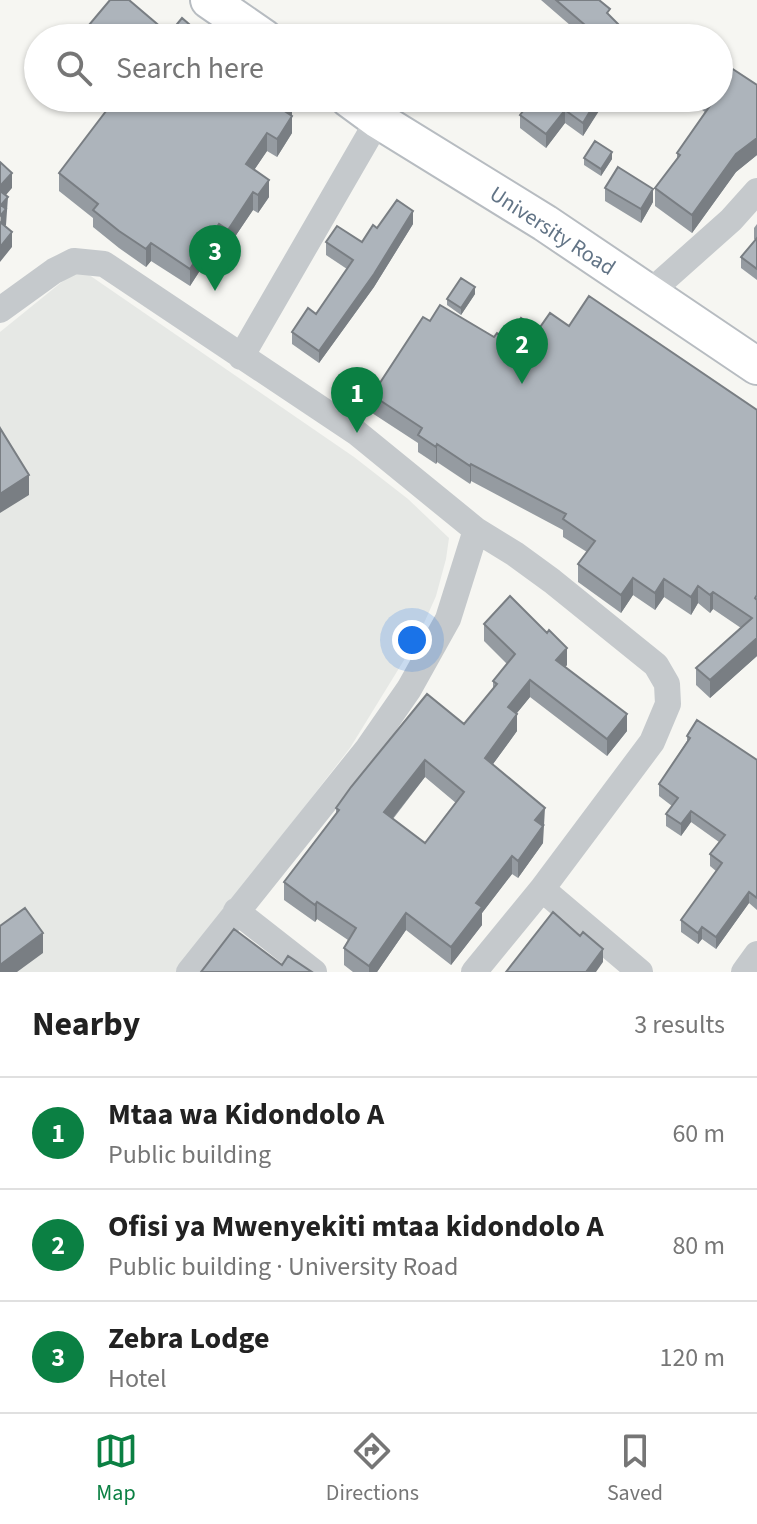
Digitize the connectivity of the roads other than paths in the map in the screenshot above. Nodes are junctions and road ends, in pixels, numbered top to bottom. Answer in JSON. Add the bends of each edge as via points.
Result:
{"nodes":[{"id":1,"x":209,"y":0,"type":"edge"},
{"id":2,"x":244,"y":24,"type":"edge"},
{"id":3,"x":367,"y":112,"type":"edge"},
{"id":4,"x":378,"y":120,"type":"junction"},
{"id":5,"x":757,"y":191,"type":"edge"},
{"id":6,"x":649,"y":293,"type":"junction"},
{"id":7,"x":0,"y":310,"type":"edge"},
{"id":8,"x":241,"y":357,"type":"junction"},
{"id":9,"x":757,"y":366,"type":"edge"},
{"id":10,"x":476,"y":530,"type":"junction"},
{"id":11,"x":542,"y":889,"type":"junction"},
{"id":12,"x":236,"y":911,"type":"junction"},
{"id":13,"x":757,"y":954,"type":"edge"},
{"id":14,"x":189,"y":972,"type":"edge"},
{"id":15,"x":314,"y":972,"type":"edge"},
{"id":16,"x":474,"y":972,"type":"edge"},
{"id":17,"x":640,"y":972,"type":"edge"},
{"id":18,"x":744,"y":972,"type":"edge"}],
"edges":[{"from":1,"to":2,"type":"main road"},
{"from":3,"to":4,"type":"main road","name":"University Road"},
{"from":4,"to":6,"type":"main road","name":"University Road"},
{"from":4,"to":8,"type":"street"},
{"from":5,"to":6,"type":"street"},
{"from":6,"to":9,"type":"main road","name":"University Road"},
{"from":7,"to":8,"type":"street","via":[[74,261],[104,264]]},
{"from":8,"to":10,"type":"street","via":[[357,433]]},
{"from":10,"to":11,"type":"street","via":[[552,581],[656,665],[667,684],[668,704],[652,742]]},
{"from":10,"to":12,"type":"street","via":[[448,619],[409,689]]},
{"from":11,"to":16,"type":"street"},
{"from":11,"to":17,"type":"street"},
{"from":12,"to":14,"type":"street"},
{"from":12,"to":15,"type":"street"},
{"from":13,"to":18,"type":"street"}]}
